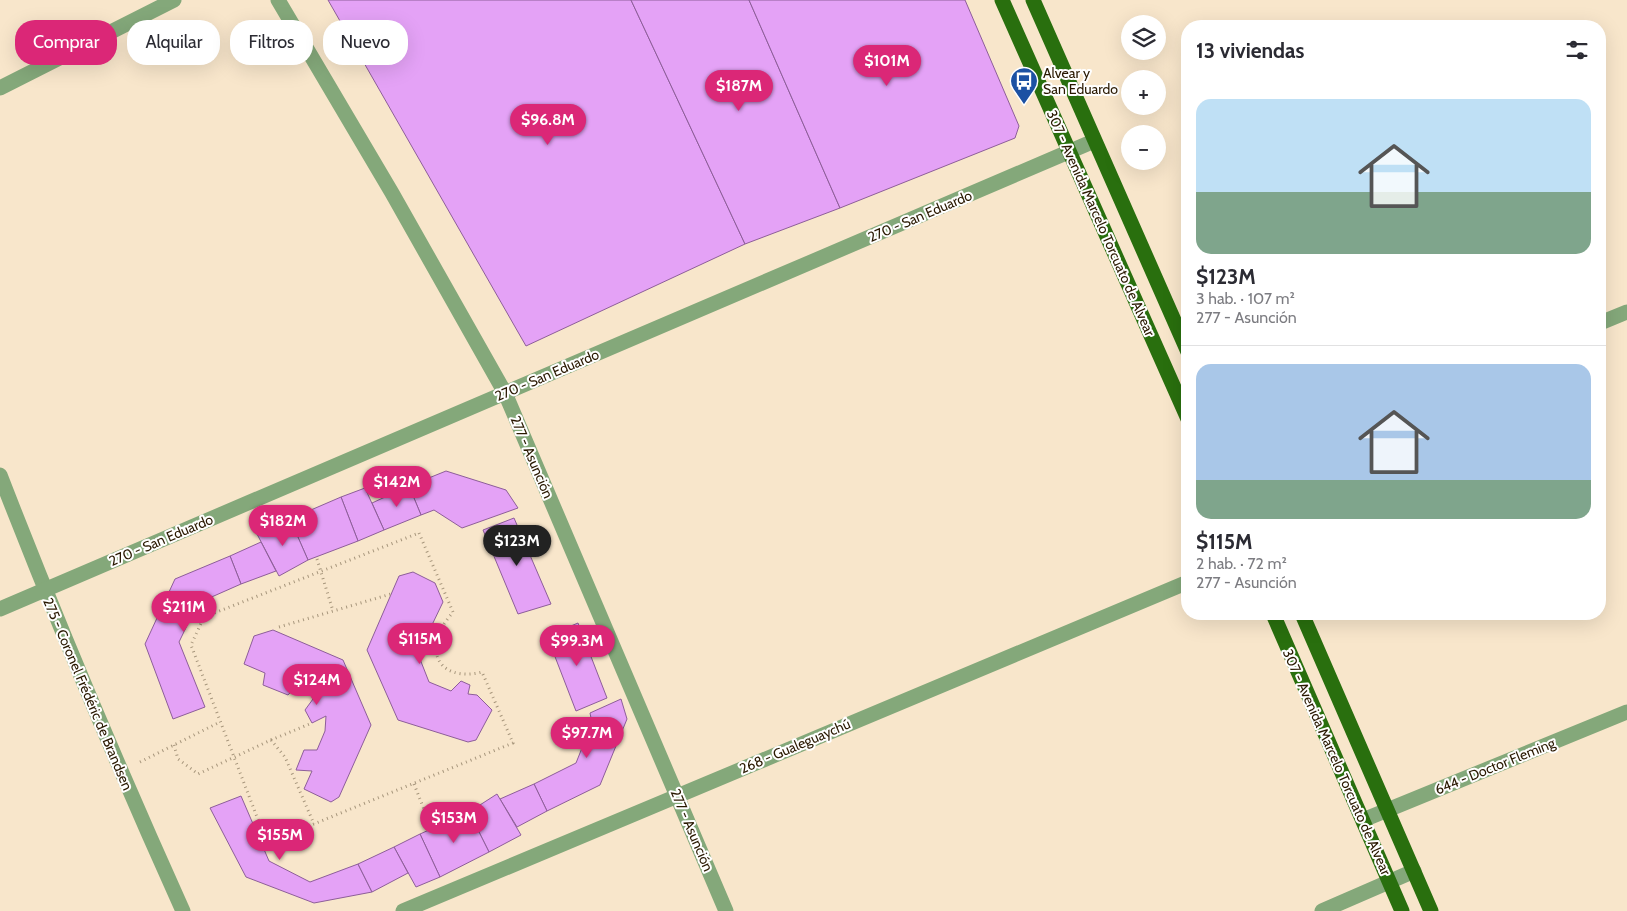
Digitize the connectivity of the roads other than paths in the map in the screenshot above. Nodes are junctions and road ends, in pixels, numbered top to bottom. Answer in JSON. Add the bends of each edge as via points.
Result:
{"nodes":[{"id":1,"x":174,"y":0,"type":"edge"},
{"id":2,"x":278,"y":0,"type":"edge"},
{"id":3,"x":1002,"y":0,"type":"edge"},
{"id":4,"x":1033,"y":0,"type":"edge"},
{"id":5,"x":0,"y":88,"type":"edge"},
{"id":6,"x":1094,"y":141,"type":"junction"},
{"id":7,"x":1070,"y":152,"type":"junction"},
{"id":8,"x":1627,"y":312,"type":"edge"},
{"id":9,"x":1606,"y":321,"type":"edge"},
{"id":10,"x":1181,"y":336,"type":"edge"},
{"id":11,"x":505,"y":394,"type":"junction"},
{"id":12,"x":1181,"y":403,"type":"edge"},
{"id":13,"x":0,"y":475,"type":"edge"},
{"id":14,"x":1181,"y":585,"type":"edge"},
{"id":15,"x":45,"y":590,"type":"junction"},
{"id":16,"x":0,"y":609,"type":"edge"},
{"id":17,"x":1276,"y":620,"type":"edge"},
{"id":18,"x":1305,"y":620,"type":"edge"},
{"id":19,"x":1627,"y":712,"type":"edge"},
{"id":20,"x":677,"y":796,"type":"junction"},
{"id":21,"x":1388,"y":809,"type":"junction"},
{"id":22,"x":1363,"y":820,"type":"junction"},
{"id":23,"x":1414,"y":871,"type":"junction"},
{"id":24,"x":1389,"y":882,"type":"junction"},
{"id":25,"x":184,"y":911,"type":"edge"},
{"id":26,"x":404,"y":911,"type":"edge"},
{"id":27,"x":726,"y":911,"type":"edge"},
{"id":28,"x":1322,"y":911,"type":"edge"},
{"id":29,"x":1402,"y":911,"type":"edge"},
{"id":30,"x":1431,"y":911,"type":"edge"}],
"edges":[{"from":1,"to":5,"type":"street"},
{"from":2,"to":11,"type":"street","name":"277 - Asunción"},
{"from":3,"to":7,"type":"main road","name":"307 - Avenida Marcelo Torcuato de Alvear"},
{"from":4,"to":6,"type":"main road","name":"307 - Avenida Marcelo Torcuato de Alvear"},
{"from":6,"to":7,"type":"street","name":"270 - San Eduardo"},
{"from":6,"to":10,"type":"main road","name":"307 - Avenida Marcelo Torcuato de Alvear"},
{"from":7,"to":11,"type":"street","name":"270 - San Eduardo"},
{"from":7,"to":12,"type":"main road","name":"307 - Avenida Marcelo Torcuato de Alvear"},
{"from":8,"to":9,"type":"street"},
{"from":11,"to":15,"type":"street","name":"270 - San Eduardo"},
{"from":11,"to":20,"type":"street","name":"277 - Asunción"},
{"from":13,"to":15,"type":"street","name":"275 - Coronel Frédéric de Brandsen"},
{"from":14,"to":20,"type":"street","name":"268 - Gualeguaychú"},
{"from":15,"to":16,"type":"street","name":"270 - San Eduardo"},
{"from":15,"to":25,"type":"street","name":"275 - Coronel Frédéric de Brandsen","via":[[120,772]]},
{"from":17,"to":22,"type":"main road","name":"307 - Avenida Marcelo Torcuato de Alvear"},
{"from":18,"to":21,"type":"main road","name":"307 - Avenida Marcelo Torcuato de Alvear"},
{"from":19,"to":21,"type":"street","name":"644 - Doctor Fleming"},
{"from":20,"to":26,"type":"street","name":"268 - Gualeguaychú"},
{"from":20,"to":27,"type":"street","name":"277 - Asunción"},
{"from":21,"to":22,"type":"street","name":"644 - Doctor Fleming"},
{"from":21,"to":23,"type":"main road","name":"307 - Avenida Marcelo Torcuato de Alvear"},
{"from":22,"to":24,"type":"main road","name":"307 - Avenida Marcelo Torcuato de Alvear"},
{"from":23,"to":24,"type":"street"},
{"from":23,"to":30,"type":"main road","name":"307 - Avenida Marcelo Torcuato de Alvear"},
{"from":24,"to":28,"type":"street"},
{"from":24,"to":29,"type":"main road","name":"307 - Avenida Marcelo Torcuato de Alvear"}]}
